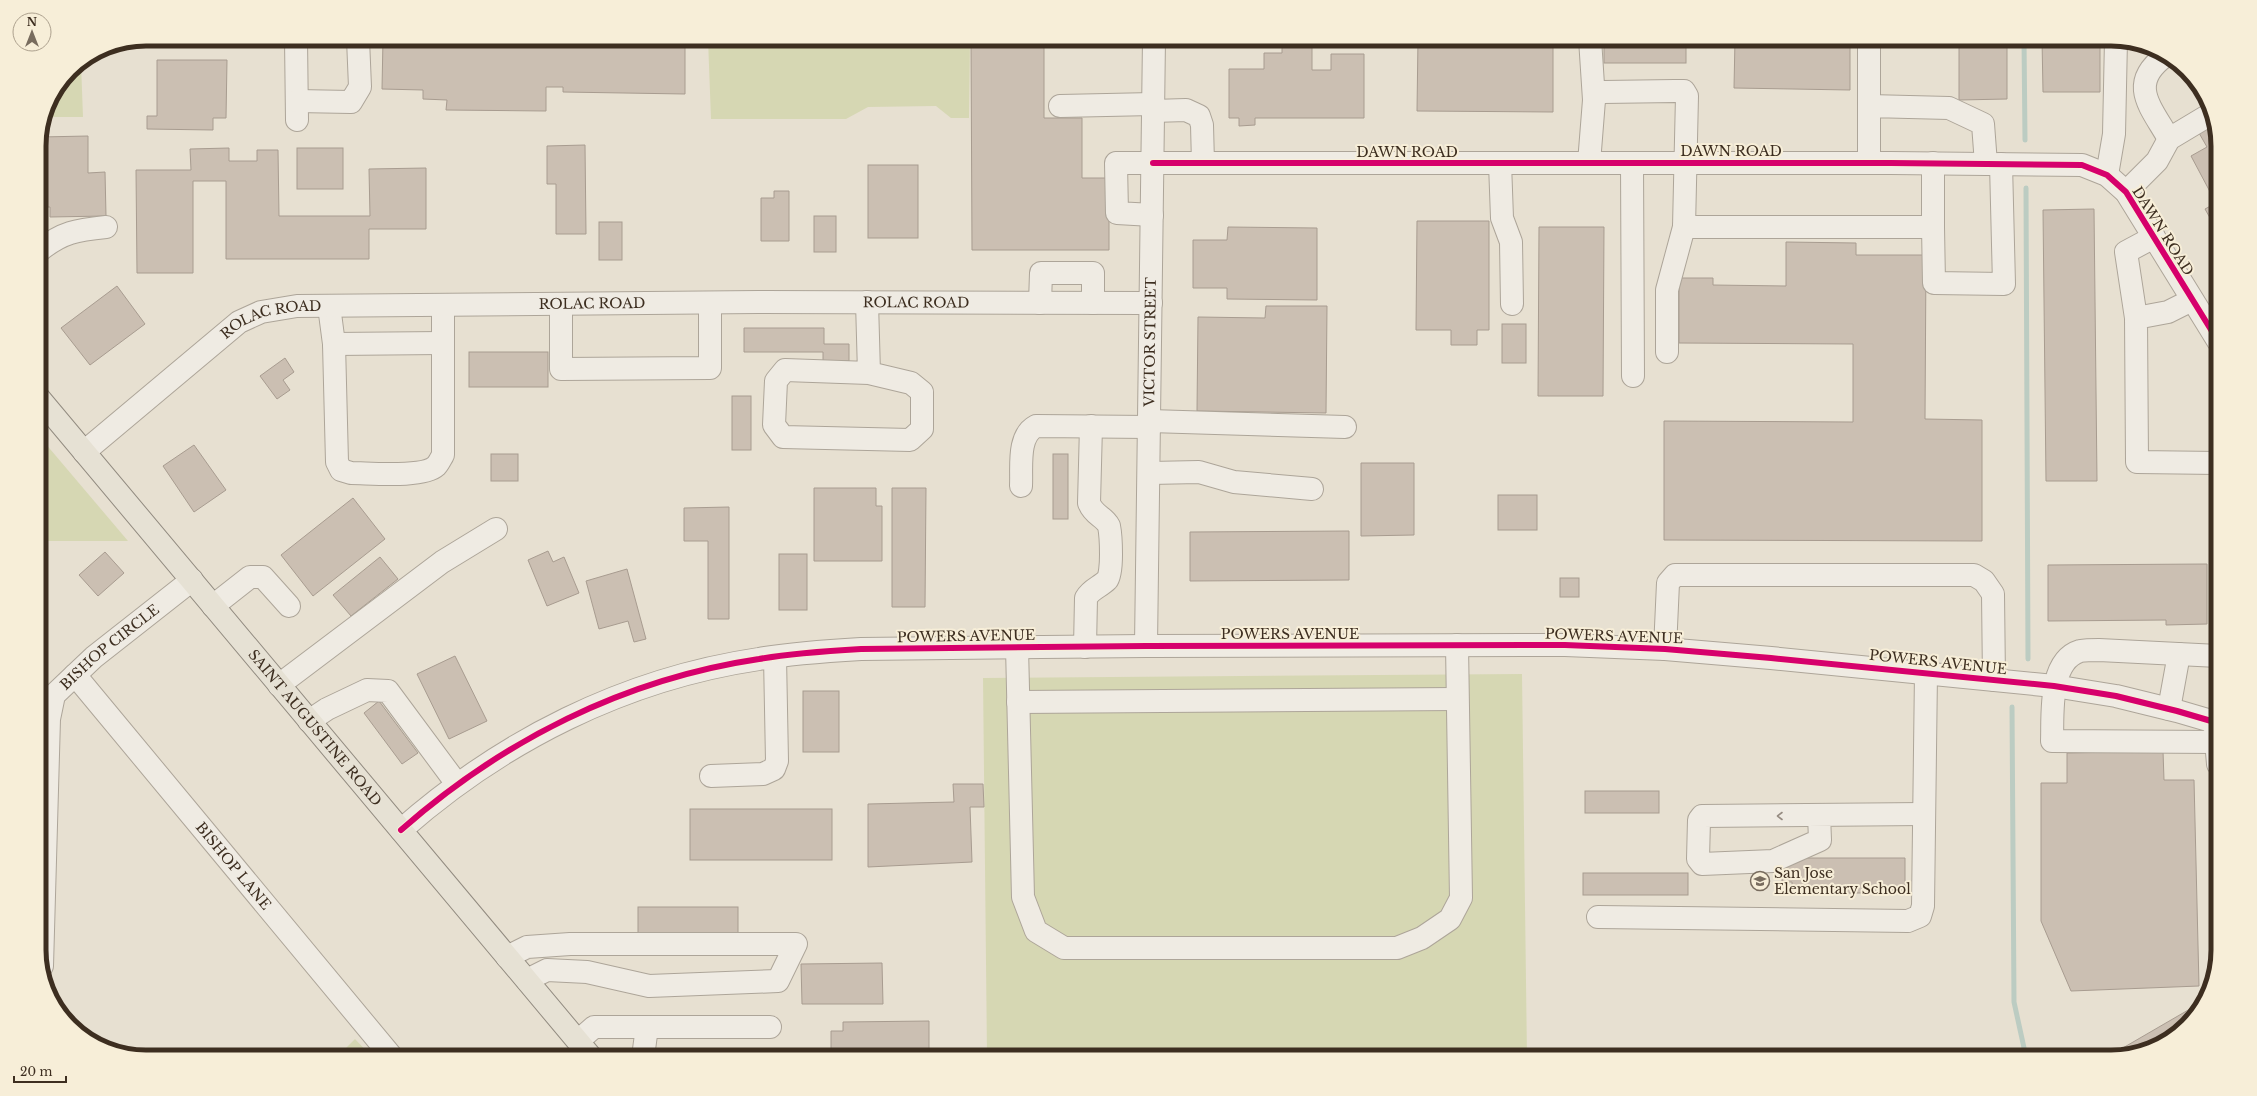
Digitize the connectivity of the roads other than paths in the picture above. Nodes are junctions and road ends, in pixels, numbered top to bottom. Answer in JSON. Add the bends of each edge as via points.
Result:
{"nodes":[{"id":1,"x":296,"y":46,"type":"edge"},
{"id":2,"x":358,"y":46,"type":"edge"},
{"id":3,"x":1154,"y":46,"type":"edge"},
{"id":4,"x":1590,"y":46,"type":"edge"},
{"id":5,"x":1869,"y":46,"type":"edge"},
{"id":6,"x":2116,"y":46,"type":"edge"},
{"id":7,"x":2161,"y":60,"type":"edge"},
{"id":8,"x":1594,"y":100,"type":"junction"},
{"id":9,"x":1060,"y":106,"type":"dead end"},
{"id":10,"x":1869,"y":106,"type":"junction"},
{"id":11,"x":1154,"y":108,"type":"junction"},
{"id":12,"x":2207,"y":116,"type":"edge"},
{"id":13,"x":2169,"y":139,"type":"junction"},
{"id":14,"x":1153,"y":163,"type":"junction"},
{"id":15,"x":1203,"y":163,"type":"junction"},
{"id":16,"x":1500,"y":163,"type":"junction"},
{"id":17,"x":1589,"y":163,"type":"junction"},
{"id":18,"x":1632,"y":163,"type":"junction"},
{"id":19,"x":1685,"y":163,"type":"junction"},
{"id":20,"x":1869,"y":163,"type":"junction"},
{"id":21,"x":1933,"y":163,"type":"junction"},
{"id":22,"x":1994,"y":164,"type":"junction"},
{"id":23,"x":2106,"y":175,"type":"junction"},
{"id":24,"x":2126,"y":192,"type":"junction"},
{"id":25,"x":1152,"y":215,"type":"junction"},
{"id":26,"x":1684,"y":226,"type":"junction"},
{"id":27,"x":106,"y":227,"type":"dead end"},
{"id":28,"x":1933,"y":227,"type":"junction"},
{"id":29,"x":2154,"y":237,"type":"junction"},
{"id":30,"x":46,"y":246,"type":"edge"},
{"id":31,"x":2192,"y":300,"type":"junction"},
{"id":32,"x":867,"y":302,"type":"junction"},
{"id":33,"x":710,"y":303,"type":"junction"},
{"id":34,"x":1040,"y":303,"type":"junction"},
{"id":35,"x":1093,"y":303,"type":"junction"},
{"id":36,"x":1151,"y":303,"type":"junction"},
{"id":37,"x":560,"y":304,"type":"junction"},
{"id":38,"x":1512,"y":304,"type":"dead end"},
{"id":39,"x":443,"y":305,"type":"junction"},
{"id":40,"x":329,"y":306,"type":"junction"},
{"id":41,"x":2136,"y":318,"type":"junction"},
{"id":42,"x":2211,"y":330,"type":"edge"},
{"id":43,"x":442,"y":343,"type":"junction"},
{"id":44,"x":334,"y":344,"type":"junction"},
{"id":45,"x":1667,"y":352,"type":"dead end"},
{"id":46,"x":869,"y":373,"type":"junction"},
{"id":47,"x":1633,"y":376,"type":"dead end"},
{"id":48,"x":46,"y":406,"type":"edge"},
{"id":49,"x":1150,"y":424,"type":"junction"},
{"id":50,"x":1091,"y":426,"type":"junction"},
{"id":51,"x":1345,"y":427,"type":"dead end"},
{"id":52,"x":84,"y":452,"type":"junction"},
{"id":53,"x":2211,"y":463,"type":"edge"},
{"id":54,"x":1150,"y":473,"type":"junction"},
{"id":55,"x":1021,"y":486,"type":"dead end"},
{"id":56,"x":1312,"y":489,"type":"dead end"},
{"id":57,"x":496,"y":529,"type":"dead end"},
{"id":58,"x":192,"y":580,"type":"junction"},
{"id":59,"x":213,"y":606,"type":"junction"},
{"id":60,"x":289,"y":606,"type":"dead end"},
{"id":61,"x":1456,"y":645,"type":"junction"},
{"id":62,"x":1085,"y":646,"type":"junction"},
{"id":63,"x":1146,"y":646,"type":"junction"},
{"id":64,"x":1017,"y":647,"type":"junction"},
{"id":65,"x":1665,"y":649,"type":"junction"},
{"id":66,"x":2179,"y":654,"type":"junction"},
{"id":67,"x":2211,"y":656,"type":"edge"},
{"id":68,"x":775,"y":657,"type":"junction"},
{"id":69,"x":1926,"y":674,"type":"junction"},
{"id":70,"x":75,"y":675,"type":"junction"},
{"id":71,"x":1994,"y":680,"type":"junction"},
{"id":72,"x":279,"y":685,"type":"junction"},
{"id":73,"x":2054,"y":686,"type":"junction"},
{"id":74,"x":1457,"y":699,"type":"junction"},
{"id":75,"x":1018,"y":702,"type":"junction"},
{"id":76,"x":2169,"y":709,"type":"junction"},
{"id":77,"x":310,"y":721,"type":"junction"},
{"id":78,"x":2211,"y":734,"type":"edge"},
{"id":79,"x":2211,"y":738,"type":"edge"},
{"id":80,"x":710,"y":776,"type":"dead end"},
{"id":81,"x":457,"y":784,"type":"junction"},
{"id":82,"x":1924,"y":814,"type":"junction"},
{"id":83,"x":1819,"y":815,"type":"junction"},
{"id":84,"x":46,"y":825,"type":"edge"},
{"id":85,"x":401,"y":830,"type":"junction"},
{"id":86,"x":1598,"y":917,"type":"dead end"},
{"id":87,"x":508,"y":957,"type":"junction"},
{"id":88,"x":527,"y":980,"type":"junction"},
{"id":89,"x":647,"y":1027,"type":"junction"},
{"id":90,"x":770,"y":1027,"type":"dead end"},
{"id":91,"x":578,"y":1040,"type":"junction"},
{"id":92,"x":386,"y":1050,"type":"edge"},
{"id":93,"x":586,"y":1050,"type":"edge"},
{"id":94,"x":645,"y":1050,"type":"edge"}],
"edges":[{"from":1,"to":2,"type":"street","via":[[297,111],[351,102],[360,87]]},
{"from":3,"to":11,"type":"street","name":"VICTOR STREET"},
{"from":4,"to":8,"type":"street"},
{"from":5,"to":10,"type":"street"},
{"from":6,"to":23,"type":"street","via":[[2114,134]]},
{"from":7,"to":13,"type":"street","via":[[2148,71],[2144,94]]},
{"from":8,"to":17,"type":"street"},
{"from":8,"to":19,"type":"street","via":[[1602,92],[1684,91],[1687,96]]},
{"from":9,"to":11,"type":"street"},
{"from":10,"to":20,"type":"street"},
{"from":10,"to":22,"type":"street","via":[[1949,108],[1983,124]]},
{"from":11,"to":14,"type":"street","name":"VICTOR STREET"},
{"from":11,"to":15,"type":"street","via":[[1186,110],[1200,116]]},
{"from":12,"to":13,"type":"street"},
{"from":13,"to":24,"type":"street","via":[[2157,161]]},
{"from":14,"to":15,"type":"street","name":"DAWN ROAD"},
{"from":14,"to":25,"type":"street","name":"VICTOR STREET"},
{"from":14,"to":25,"type":"street","name":"DAWN ROAD","via":[[1116,163],[1117,214]]},
{"from":15,"to":16,"type":"street","name":"DAWN ROAD"},
{"from":16,"to":17,"type":"street","name":"DAWN ROAD"},
{"from":16,"to":38,"type":"street","via":[[1502,218],[1511,242]]},
{"from":17,"to":18,"type":"street","name":"DAWN ROAD"},
{"from":18,"to":19,"type":"street","name":"DAWN ROAD"},
{"from":18,"to":47,"type":"street"},
{"from":19,"to":20,"type":"street","name":"DAWN ROAD"},
{"from":19,"to":26,"type":"street"},
{"from":20,"to":21,"type":"street","name":"DAWN ROAD"},
{"from":21,"to":22,"type":"street","name":"DAWN ROAD"},
{"from":21,"to":28,"type":"street"},
{"from":22,"to":23,"type":"street","name":"DAWN ROAD","via":[[2082,165]]},
{"from":22,"to":28,"type":"street","via":[[2004,284],[1934,283]]},
{"from":23,"to":24,"type":"street","name":"DAWN ROAD"},
{"from":24,"to":29,"type":"street","name":"DAWN ROAD"},
{"from":25,"to":36,"type":"street","name":"VICTOR STREET"},
{"from":26,"to":28,"type":"street"},
{"from":26,"to":45,"type":"street","via":[[1667,290]]},
{"from":27,"to":30,"type":"street","via":[[66,233]]},
{"from":29,"to":31,"type":"street","name":"DAWN ROAD"},
{"from":29,"to":41,"type":"street","via":[[2126,252]]},
{"from":31,"to":41,"type":"street","via":[[2168,312]]},
{"from":31,"to":42,"type":"street","name":"DAWN ROAD"},
{"from":32,"to":33,"type":"street","name":"ROLAC ROAD"},
{"from":32,"to":34,"type":"street","name":"ROLAC ROAD"},
{"from":32,"to":46,"type":"street"},
{"from":33,"to":37,"type":"street","name":"ROLAC ROAD"},
{"from":33,"to":37,"type":"street","via":[[710,368],[561,369]]},
{"from":34,"to":35,"type":"street","name":"ROLAC ROAD"},
{"from":34,"to":35,"type":"street","via":[[1041,273],[1093,272]]},
{"from":35,"to":36,"type":"street","name":"ROLAC ROAD"},
{"from":36,"to":49,"type":"street","name":"VICTOR STREET"},
{"from":37,"to":39,"type":"street","name":"ROLAC ROAD"},
{"from":39,"to":40,"type":"street","name":"ROLAC ROAD"},
{"from":39,"to":43,"type":"street"},
{"from":40,"to":44,"type":"street"},
{"from":40,"to":52,"type":"street","name":"ROLAC ROAD","via":[[273,308],[239,322]]},
{"from":41,"to":53,"type":"street","via":[[2137,462]]},
{"from":43,"to":44,"type":"street"},
{"from":43,"to":44,"type":"street","via":[[443,455],[436,466],[416,472],[351,473],[341,470],[337,462]]},
{"from":46,"to":46,"type":"street","via":[[785,370],[776,381],[774,425],[783,437],[910,440],[922,429],[922,392],[911,382]]},
{"from":48,"to":52,"type":"main road","name":"SAINT AUGUSTINE ROAD"},
{"from":49,"to":50,"type":"street"},
{"from":49,"to":51,"type":"street"},
{"from":49,"to":54,"type":"street","name":"VICTOR STREET"},
{"from":50,"to":55,"type":"street","via":[[1048,424],[1030,429],[1024,441]]},
{"from":50,"to":62,"type":"street","via":[[1089,503],[1092,512],[1109,526],[1110,572],[1108,579],[1089,592],[1086,598]]},
{"from":52,"to":58,"type":"main road","name":"SAINT AUGUSTINE ROAD"},
{"from":54,"to":56,"type":"street","via":[[1199,472],[1234,482]]},
{"from":54,"to":63,"type":"street","name":"VICTOR STREET"},
{"from":57,"to":72,"type":"street","via":[[442,562]]},
{"from":58,"to":59,"type":"main road","name":"SAINT AUGUSTINE ROAD"},
{"from":58,"to":70,"type":"street","name":"BISHOP CIRCLE"},
{"from":59,"to":60,"type":"street","via":[[250,577],[263,577]]},
{"from":59,"to":72,"type":"main road","name":"SAINT AUGUSTINE ROAD"},
{"from":61,"to":63,"type":"street","name":"POWERS AVENUE"},
{"from":61,"to":65,"type":"street","name":"POWERS AVENUE","via":[[1565,645]]},
{"from":61,"to":74,"type":"street"},
{"from":62,"to":63,"type":"street","name":"POWERS AVENUE"},
{"from":62,"to":64,"type":"street","name":"POWERS AVENUE"},
{"from":64,"to":68,"type":"street","name":"POWERS AVENUE","via":[[861,649]]},
{"from":64,"to":75,"type":"street"},
{"from":65,"to":69,"type":"street","name":"POWERS AVENUE"},
{"from":65,"to":71,"type":"street","via":[[1668,583],[1675,575],[1974,575],[1984,580],[1993,594]]},
{"from":66,"to":67,"type":"street"},
{"from":66,"to":73,"type":"street","via":[[2080,651],[2069,657]]},
{"from":66,"to":76,"type":"street"},
{"from":68,"to":80,"type":"street","via":[[777,761],[774,769],[763,774]]},
{"from":68,"to":81,"type":"street","name":"POWERS AVENUE","via":[[658,682],[626,693],[534,735]]},
{"from":69,"to":71,"type":"street","name":"POWERS AVENUE"},
{"from":69,"to":82,"type":"street"},
{"from":70,"to":84,"type":"street","name":"BISHOP CIRCLE","via":[[54,695],[49,719]]},
{"from":70,"to":92,"type":"street","name":"BISHOP LANE"},
{"from":71,"to":73,"type":"street","name":"POWERS AVENUE"},
{"from":72,"to":77,"type":"main road","name":"SAINT AUGUSTINE ROAD"},
{"from":73,"to":76,"type":"street","name":"POWERS AVENUE","via":[[2116,696]]},
{"from":73,"to":79,"type":"street","via":[[2052,741]]},
{"from":74,"to":75,"type":"street"},
{"from":74,"to":75,"type":"street","via":[[1461,898],[1450,919],[1422,938],[1397,948],[1064,948],[1036,931],[1023,897]]},
{"from":76,"to":78,"type":"street","name":"POWERS AVENUE"},
{"from":77,"to":81,"type":"street","via":[[327,709],[367,690],[388,691]]},
{"from":77,"to":85,"type":"main road","name":"SAINT AUGUSTINE ROAD"},
{"from":81,"to":85,"type":"street","name":"POWERS AVENUE"},
{"from":82,"to":83,"type":"street"},
{"from":82,"to":86,"type":"street","via":[[1923,906],[1920,916],[1908,921]]},
{"from":83,"to":83,"type":"street","one_way":true,"via":[[1702,816],[1699,820],[1698,859],[1702,864],[1773,861],[1820,840]]},
{"from":85,"to":87,"type":"main road","name":"SAINT AUGUSTINE ROAD"},
{"from":87,"to":88,"type":"main road","name":"SAINT AUGUSTINE ROAD"},
{"from":87,"to":88,"type":"street","via":[[527,947],[570,944],[796,944],[778,981],[649,986],[587,972],[547,970]]},
{"from":88,"to":91,"type":"main road","name":"SAINT AUGUSTINE ROAD"},
{"from":89,"to":90,"type":"street"},
{"from":89,"to":91,"type":"street","via":[[594,1027]]},
{"from":89,"to":94,"type":"street"},
{"from":91,"to":93,"type":"main road","name":"SAINT AUGUSTINE ROAD"}]}
